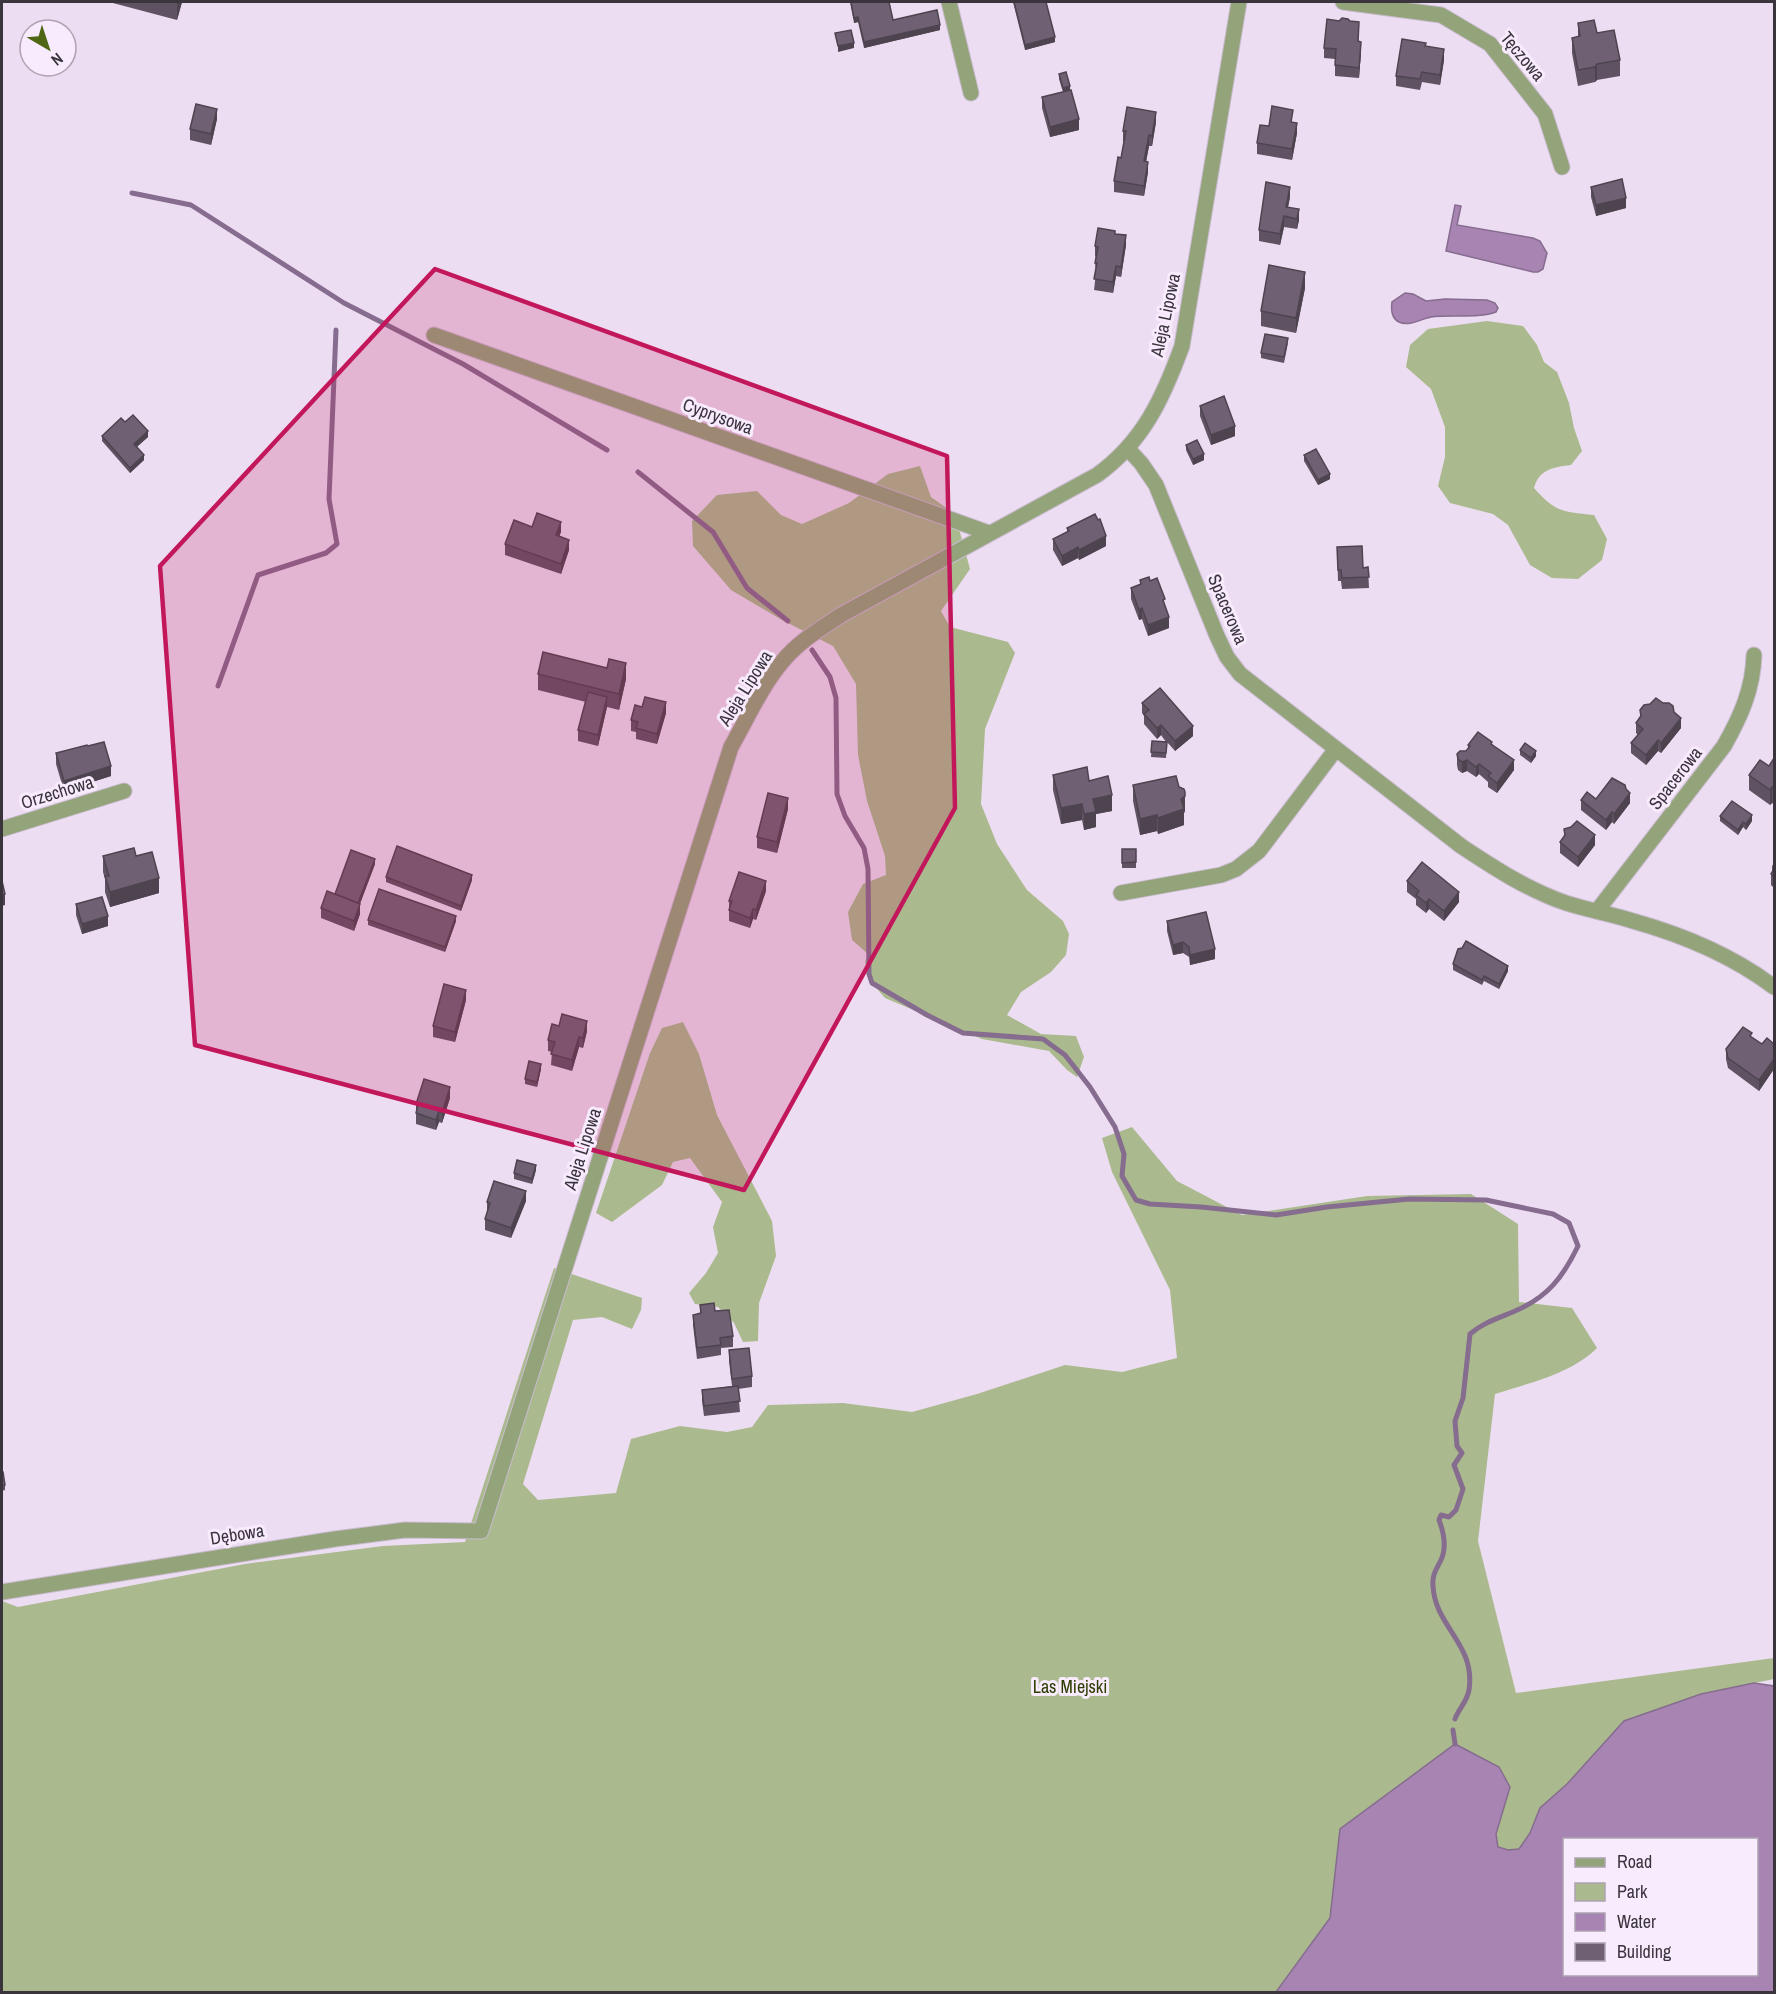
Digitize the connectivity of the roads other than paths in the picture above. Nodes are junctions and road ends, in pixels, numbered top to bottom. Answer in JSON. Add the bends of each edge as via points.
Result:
{"nodes":[{"id":1,"x":949,"y":2,"type":"edge"},
{"id":2,"x":1239,"y":2,"type":"edge"},
{"id":3,"x":1343,"y":2,"type":"edge"},
{"id":4,"x":971,"y":93,"type":"dead end"},
{"id":5,"x":1562,"y":167,"type":"dead end"},
{"id":6,"x":434,"y":335,"type":"dead end"},
{"id":7,"x":1128,"y":449,"type":"junction"},
{"id":8,"x":989,"y":533,"type":"junction"},
{"id":9,"x":1754,"y":655,"type":"dead end"},
{"id":10,"x":1336,"y":749,"type":"junction"},
{"id":11,"x":124,"y":791,"type":"dead end"},
{"id":12,"x":2,"y":829,"type":"edge"},
{"id":13,"x":1121,"y":893,"type":"dead end"},
{"id":14,"x":1597,"y":911,"type":"junction"},
{"id":15,"x":1774,"y":987,"type":"edge"},
{"id":16,"x":481,"y":1531,"type":"joint"},
{"id":17,"x":2,"y":1592,"type":"edge"}],
"edges":[{"from":1,"to":4,"type":"street"},
{"from":2,"to":7,"type":"street","name":"Aleja Lipowa","via":[[1182,346],[1148,423]]},
{"from":3,"to":5,"type":"street","name":"Tęczowa","via":[[1441,15],[1490,44],[1545,114]]},
{"from":6,"to":8,"type":"street","name":"Cyprysowa"},
{"from":7,"to":8,"type":"street","name":"Aleja Lipowa","via":[[1097,476]]},
{"from":7,"to":10,"type":"street","name":"Spacerowa","via":[[1156,485],[1227,657],[1240,674]]},
{"from":8,"to":16,"type":"street","name":"Aleja Lipowa","via":[[841,615],[804,640],[782,662],[731,747]]},
{"from":9,"to":14,"type":"street","name":"Spacerowa","via":[[1754,676],[1747,699],[1724,746]]},
{"from":10,"to":13,"type":"street","via":[[1259,851],[1236,869]]},
{"from":10,"to":14,"type":"street","name":"Spacerowa","via":[[1493,867],[1533,890]]},
{"from":11,"to":12,"type":"street","name":"Orzechowa"},
{"from":14,"to":15,"type":"street","name":"Spacerowa","via":[[1713,950]]},
{"from":16,"to":17,"type":"street","name":"Dębowa","via":[[405,1530],[334,1539]]}]}
